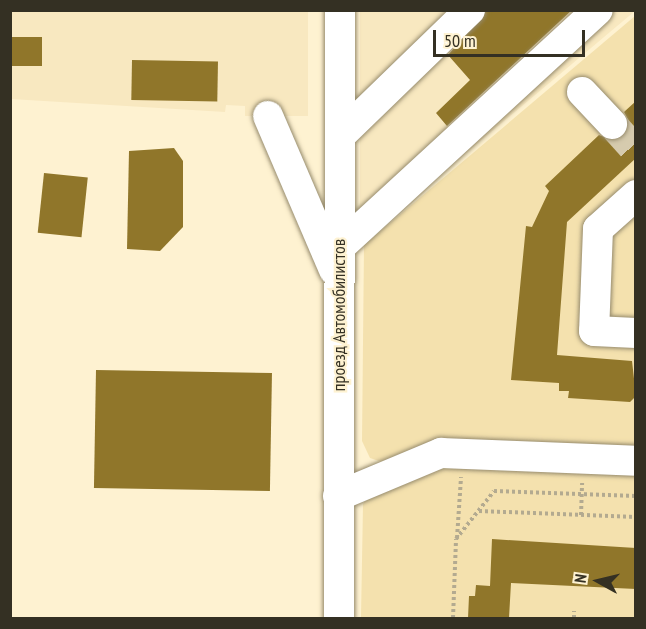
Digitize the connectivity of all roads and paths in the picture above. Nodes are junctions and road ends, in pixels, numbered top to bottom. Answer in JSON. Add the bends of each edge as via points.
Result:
{"nodes":[{"id":1,"x":340,"y":10,"type":"edge"},
{"id":2,"x":470,"y":10,"type":"edge"},
{"id":3,"x":598,"y":10,"type":"edge"},
{"id":4,"x":582,"y":92,"type":"dead end"},
{"id":5,"x":268,"y":116,"type":"dead end"},
{"id":6,"x":612,"y":124,"type":"tunnel mouth"},
{"id":7,"x":340,"y":136,"type":"junction"},
{"id":8,"x":636,"y":195,"type":"edge"},
{"id":9,"x":340,"y":247,"type":"junction"},
{"id":10,"x":339,"y":282,"type":"junction"},
{"id":11,"x":636,"y":333,"type":"edge"},
{"id":12,"x":463,"y":454,"type":"junction"},
{"id":13,"x":582,"y":459,"type":"junction"},
{"id":14,"x":636,"y":461,"type":"edge"},
{"id":15,"x":582,"y":494,"type":"junction"},
{"id":16,"x":338,"y":496,"type":"junction"},
{"id":17,"x":636,"y":496,"type":"edge"},
{"id":18,"x":478,"y":511,"type":"junction"},
{"id":19,"x":581,"y":515,"type":"junction"},
{"id":20,"x":636,"y":517,"type":"edge"},
{"id":21,"x":456,"y":539,"type":"junction"},
{"id":22,"x":574,"y":611,"type":"dead end"},
{"id":23,"x":339,"y":618,"type":"edge"},
{"id":24,"x":453,"y":618,"type":"edge"},
{"id":25,"x":574,"y":618,"type":"edge"}],
"edges":[{"from":1,"to":7,"type":"street","name":"проезд Автомобилистов"},
{"from":2,"to":7,"type":"street"},
{"from":3,"to":9,"type":"street"},
{"from":4,"to":6,"type":"street"},
{"from":5,"to":10,"type":"street"},
{"from":7,"to":9,"type":"street","name":"проезд Автомобилистов"},
{"from":8,"to":11,"type":"street","via":[[598,229],[594,331]]},
{"from":9,"to":10,"type":"street","name":"проезд Автомобилистов"},
{"from":10,"to":16,"type":"street","name":"проезд Автомобилистов"},
{"from":12,"to":13,"type":"street"},
{"from":12,"to":16,"type":"street","via":[[441,453]]},
{"from":12,"to":21,"type":"path"},
{"from":13,"to":14,"type":"street"},
{"from":13,"to":15,"type":"path"},
{"from":15,"to":17,"type":"path"},
{"from":15,"to":18,"type":"path","via":[[494,491]]},
{"from":15,"to":19,"type":"path"},
{"from":16,"to":23,"type":"street","name":"проезд Автомобилистов"},
{"from":18,"to":19,"type":"path"},
{"from":18,"to":21,"type":"path"},
{"from":19,"to":20,"type":"path"},
{"from":21,"to":24,"type":"path"},
{"from":22,"to":25,"type":"path"}]}
